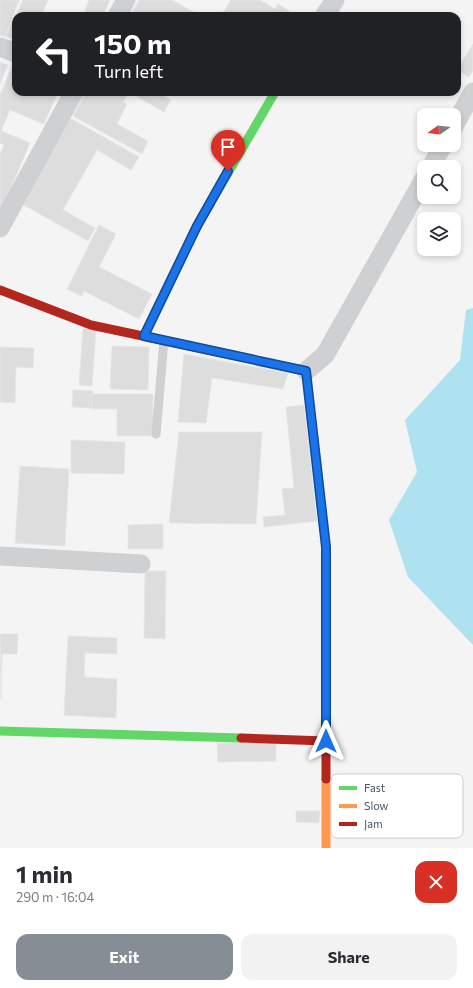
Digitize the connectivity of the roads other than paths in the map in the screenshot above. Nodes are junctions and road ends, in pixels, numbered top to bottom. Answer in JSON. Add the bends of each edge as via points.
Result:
{"nodes":[{"id":1,"x":126,"y":0,"type":"edge"},
{"id":2,"x":335,"y":0,"type":"edge"},
{"id":3,"x":119,"y":12,"type":"edge"},
{"id":4,"x":327,"y":12,"type":"edge"},
{"id":5,"x":0,"y":47,"type":"edge"},
{"id":6,"x":12,"y":52,"type":"edge"},
{"id":7,"x":473,"y":92,"type":"edge"},
{"id":8,"x":72,"y":96,"type":"edge"},
{"id":9,"x":272,"y":96,"type":"edge"},
{"id":10,"x":461,"y":113,"type":"edge"},
{"id":11,"x":417,"y":191,"type":"edge"},
{"id":12,"x":0,"y":228,"type":"edge"},
{"id":13,"x":0,"y":290,"type":"edge"},
{"id":14,"x":144,"y":336,"type":"junction"},
{"id":15,"x":164,"y":340,"type":"junction"},
{"id":16,"x":306,"y":371,"type":"junction"},
{"id":17,"x":156,"y":434,"type":"dead end"},
{"id":18,"x":0,"y":556,"type":"edge"},
{"id":19,"x":140,"y":564,"type":"dead end"},
{"id":20,"x":0,"y":731,"type":"edge"},
{"id":21,"x":326,"y":741,"type":"junction"},
{"id":22,"x":326,"y":848,"type":"edge"}],
"edges":[{"from":1,"to":3,"type":"street"},
{"from":2,"to":4,"type":"street"},
{"from":5,"to":6,"type":"street"},
{"from":7,"to":10,"type":"street"},
{"from":8,"to":12,"type":"street"},
{"from":9,"to":14,"type":"street","via":[[197,226]]},
{"from":11,"to":16,"type":"street","via":[[325,355]]},
{"from":13,"to":14,"type":"street","via":[[91,325]]},
{"from":14,"to":15,"type":"street"},
{"from":15,"to":16,"type":"street"},
{"from":15,"to":17,"type":"lane"},
{"from":16,"to":21,"type":"street","via":[[326,547]]},
{"from":18,"to":19,"type":"street"},
{"from":20,"to":21,"type":"street"},
{"from":21,"to":22,"type":"street"}]}
